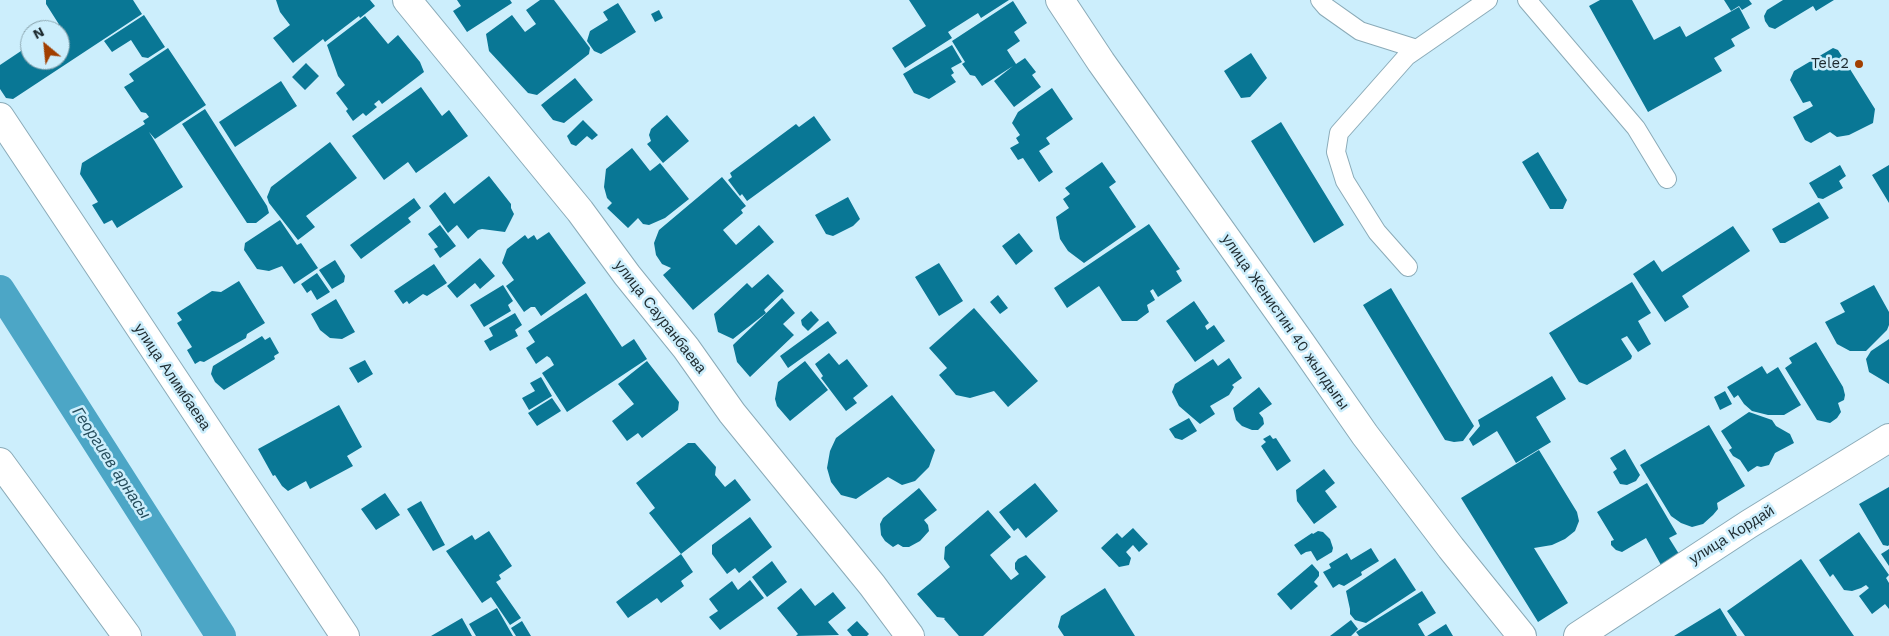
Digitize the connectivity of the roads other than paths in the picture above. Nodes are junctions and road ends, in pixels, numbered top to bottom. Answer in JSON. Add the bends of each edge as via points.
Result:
{"nodes":[{"id":1,"x":407,"y":0,"type":"edge"},
{"id":2,"x":1060,"y":0,"type":"edge"},
{"id":3,"x":1320,"y":0,"type":"edge"},
{"id":4,"x":1488,"y":0,"type":"edge"},
{"id":5,"x":1527,"y":0,"type":"edge"},
{"id":6,"x":1417,"y":49,"type":"junction"},
{"id":7,"x":0,"y":118,"type":"edge"},
{"id":8,"x":1667,"y":178,"type":"dead end"},
{"id":9,"x":1408,"y":267,"type":"dead end"},
{"id":10,"x":1889,"y":438,"type":"edge"},
{"id":11,"x":0,"y":462,"type":"edge"},
{"id":12,"x":127,"y":636,"type":"edge"},
{"id":13,"x":345,"y":636,"type":"edge"},
{"id":14,"x":910,"y":636,"type":"edge"},
{"id":15,"x":1522,"y":636,"type":"edge"},
{"id":16,"x":1578,"y":636,"type":"edge"}],
"edges":[{"from":1,"to":14,"type":"street","name":"улица Сауранбаева","via":[[580,211],[732,413]]},
{"from":2,"to":15,"type":"street","name":"улица Женистин 40 жылдыгы","via":[[1364,435]]},
{"from":3,"to":6,"type":"lane","via":[[1326,8],[1360,31]]},
{"from":4,"to":6,"type":"lane"},
{"from":5,"to":8,"type":"lane","via":[[1636,128]]},
{"from":6,"to":9,"type":"lane","via":[[1338,133],[1336,152],[1346,181],[1377,232]]},
{"from":7,"to":13,"type":"street","name":"улица Алимбаева"},
{"from":10,"to":16,"type":"street","name":"улица Кордай"},
{"from":11,"to":12,"type":"street"}]}
